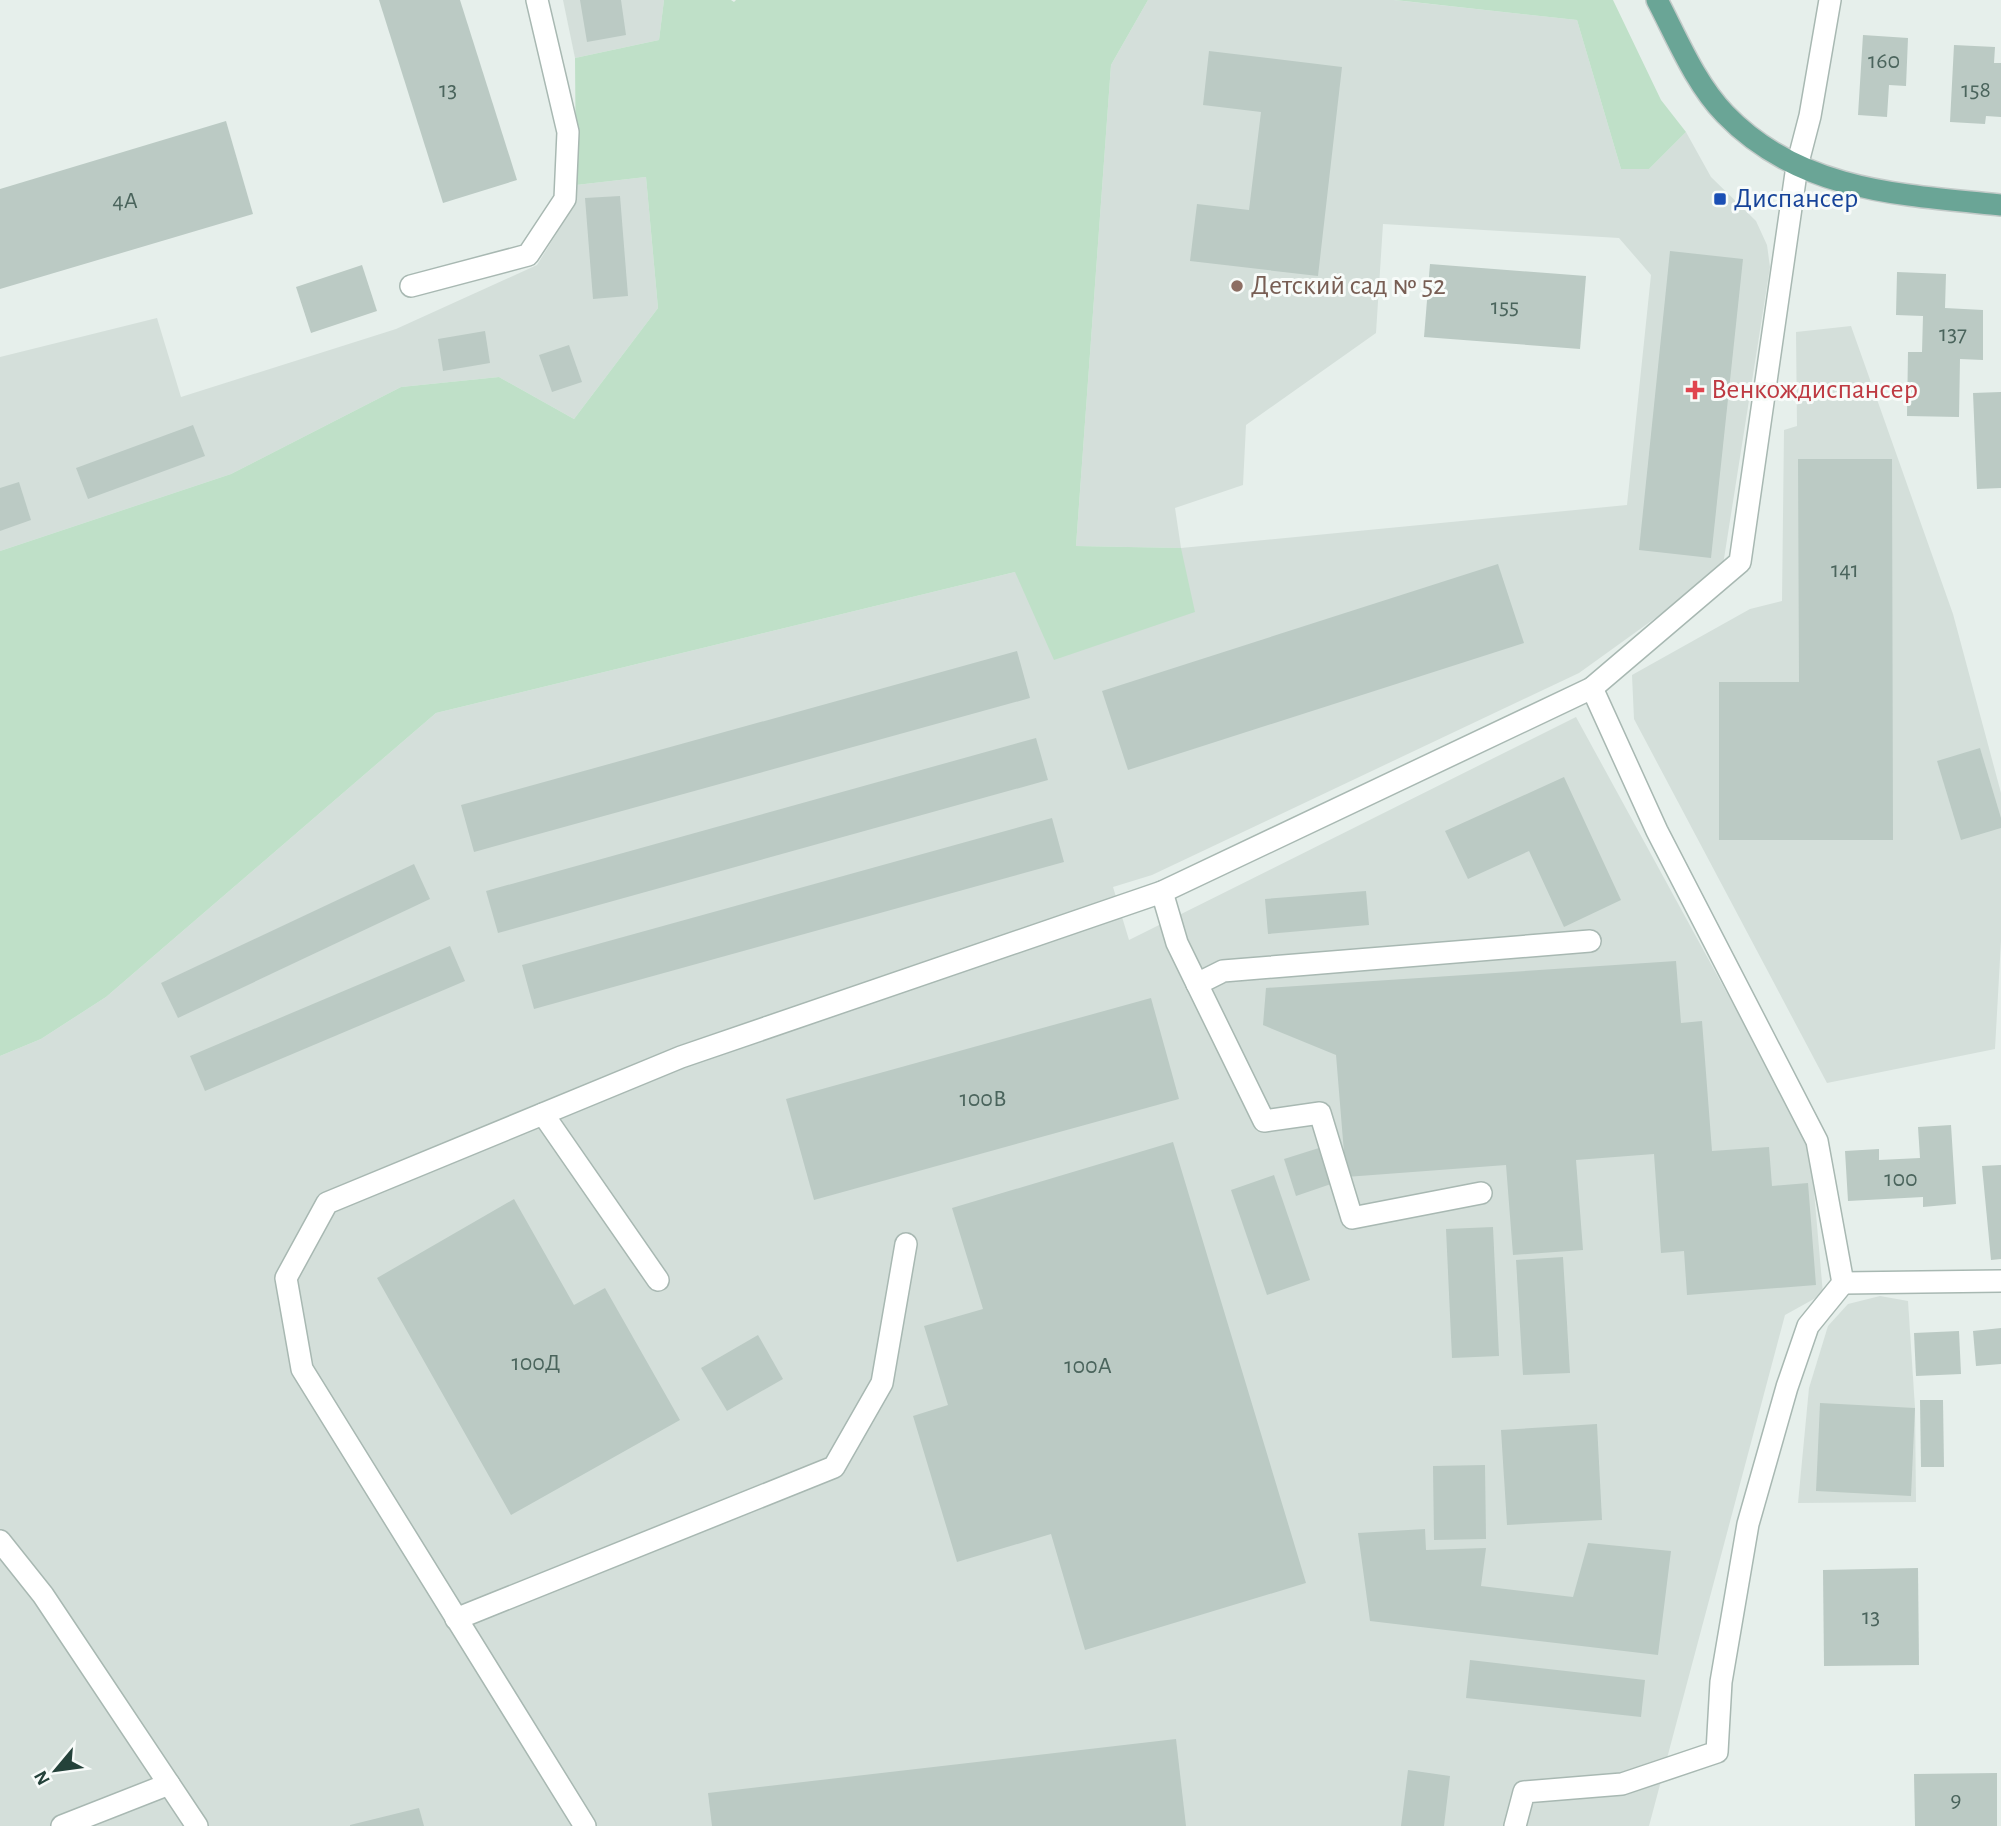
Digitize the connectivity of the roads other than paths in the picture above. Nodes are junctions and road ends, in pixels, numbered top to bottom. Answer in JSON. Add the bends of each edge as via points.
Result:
{"nodes":[{"id":1,"x":537,"y":0,"type":"edge"},
{"id":2,"x":1657,"y":0,"type":"edge"},
{"id":3,"x":1830,"y":0,"type":"edge"},
{"id":4,"x":1797,"y":166,"type":"junction"},
{"id":5,"x":2001,"y":205,"type":"edge"},
{"id":6,"x":411,"y":286,"type":"dead end"},
{"id":7,"x":1592,"y":688,"type":"junction"},
{"id":8,"x":1162,"y":892,"type":"junction"},
{"id":9,"x":1590,"y":941,"type":"dead end"},
{"id":10,"x":1197,"y":984,"type":"junction"},
{"id":11,"x":543,"y":1114,"type":"junction"},
{"id":12,"x":1481,"y":1192,"type":"dead end"},
{"id":13,"x":906,"y":1244,"type":"dead end"},
{"id":14,"x":658,"y":1280,"type":"dead end"},
{"id":15,"x":2001,"y":1281,"type":"edge"},
{"id":16,"x":1843,"y":1283,"type":"junction"},
{"id":17,"x":0,"y":1541,"type":"edge"},
{"id":18,"x":456,"y":1619,"type":"junction"},
{"id":19,"x":169,"y":1784,"type":"junction"},
{"id":20,"x":62,"y":1826,"type":"edge"},
{"id":21,"x":197,"y":1826,"type":"edge"},
{"id":22,"x":585,"y":1826,"type":"edge"},
{"id":23,"x":1515,"y":1826,"type":"edge"}],
"edges":[{"from":1,"to":6,"type":"street","via":[[568,132],[565,199],[528,255]]},
{"from":2,"to":4,"type":"main road","via":[[1723,113],[1754,140]]},
{"from":3,"to":4,"type":"street"},
{"from":4,"to":5,"type":"main road","via":[[1850,186]]},
{"from":4,"to":7,"type":"street","via":[[1740,562]]},
{"from":7,"to":8,"type":"street"},
{"from":7,"to":16,"type":"street","via":[[1657,831],[1817,1141]]},
{"from":8,"to":10,"type":"street","via":[[1177,943]]},
{"from":8,"to":11,"type":"street","via":[[681,1058]]},
{"from":9,"to":10,"type":"street","via":[[1223,971]]},
{"from":10,"to":12,"type":"street","via":[[1264,1121],[1320,1113],[1352,1219]]},
{"from":11,"to":14,"type":"street"},
{"from":11,"to":18,"type":"street","via":[[327,1203],[286,1278],[302,1369]]},
{"from":13,"to":18,"type":"street","via":[[882,1383],[834,1467]]},
{"from":15,"to":16,"type":"street"},
{"from":16,"to":23,"type":"street","via":[[1808,1326],[1748,1524],[1721,1682],[1717,1752],[1622,1784],[1524,1792]]},
{"from":17,"to":19,"type":"street","via":[[43,1594]]},
{"from":18,"to":22,"type":"street"},
{"from":19,"to":20,"type":"street"},
{"from":19,"to":21,"type":"street"}]}
